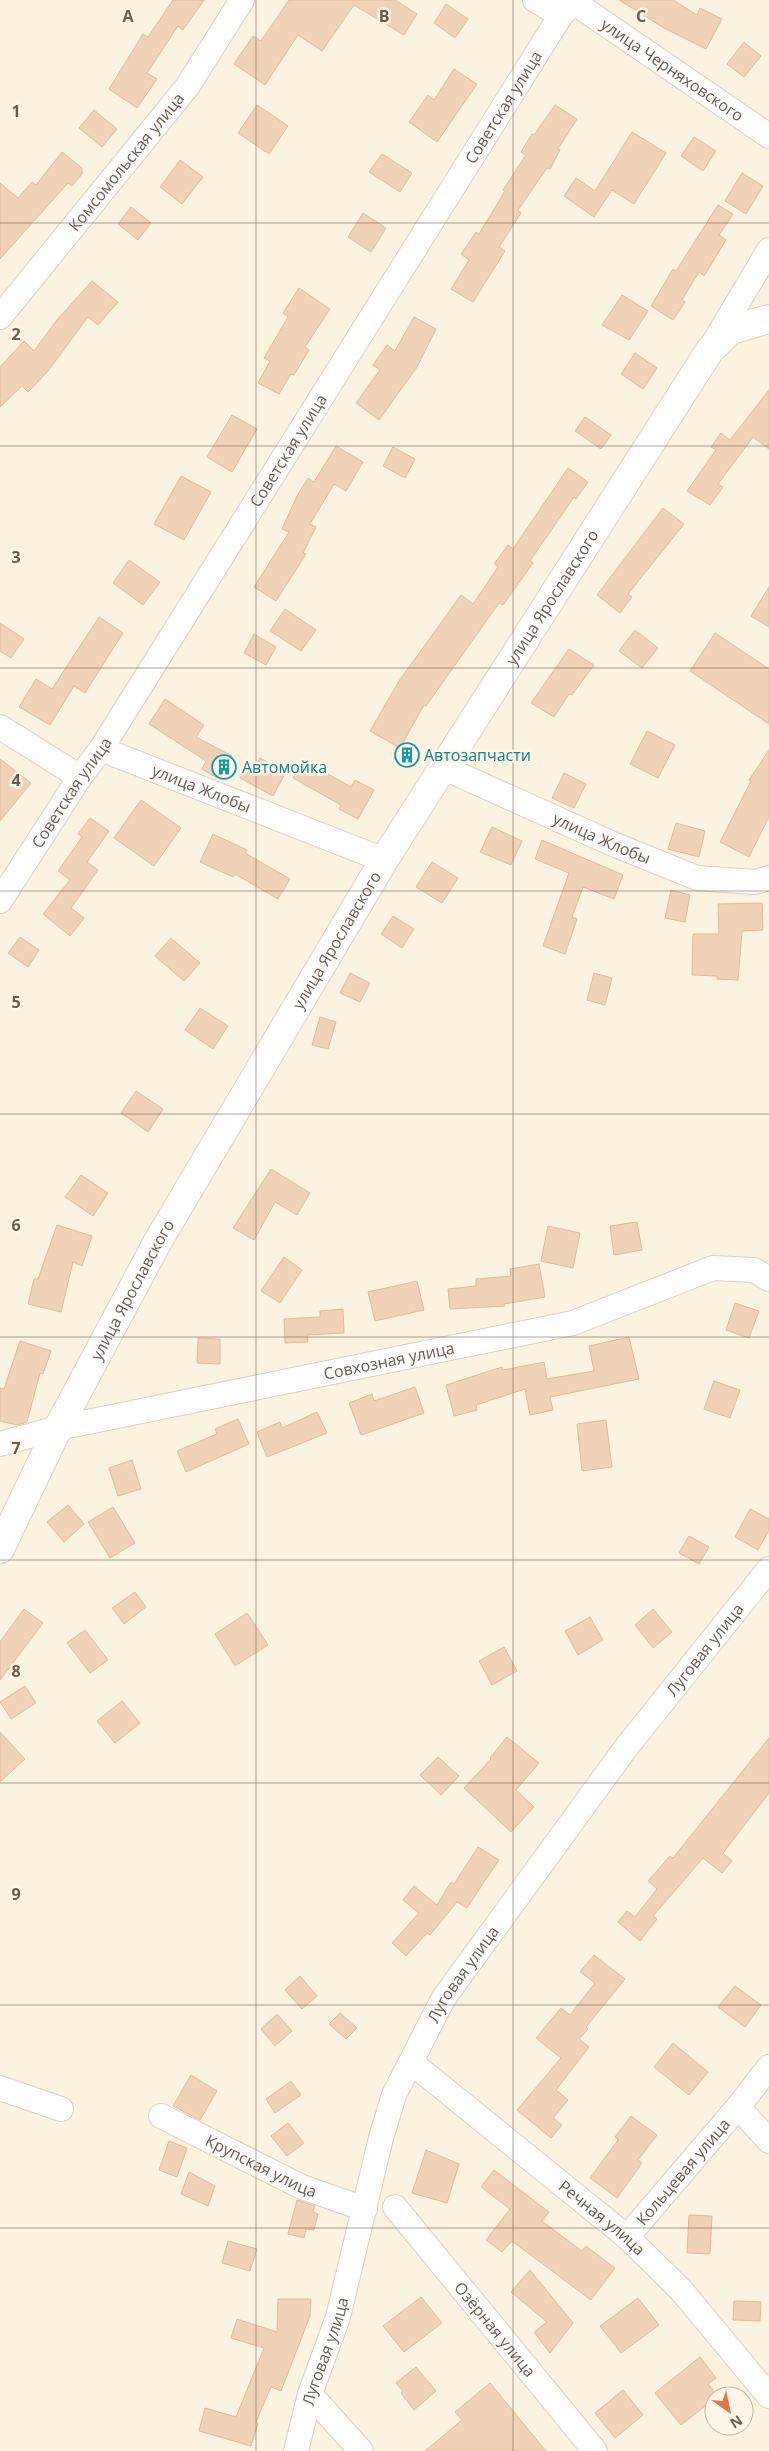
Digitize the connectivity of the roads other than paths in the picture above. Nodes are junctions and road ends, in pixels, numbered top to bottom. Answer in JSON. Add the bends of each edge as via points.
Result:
{"nodes":[{"id":1,"x":242,"y":0,"type":"edge"},
{"id":2,"x":535,"y":0,"type":"edge"},
{"id":3,"x":571,"y":6,"type":"edge"},
{"id":4,"x":769,"y":136,"type":"edge"},
{"id":5,"x":769,"y":250,"type":"edge"},
{"id":6,"x":0,"y":317,"type":"edge"},
{"id":7,"x":769,"y":319,"type":"edge"},
{"id":8,"x":710,"y":350,"type":"junction"},
{"id":9,"x":0,"y":727,"type":"edge"},
{"id":10,"x":101,"y":750,"type":"junction"},
{"id":11,"x":442,"y":766,"type":"junction"},
{"id":12,"x":80,"y":777,"type":"junction"},
{"id":13,"x":384,"y":860,"type":"junction"},
{"id":14,"x":769,"y":878,"type":"edge"},
{"id":15,"x":0,"y":901,"type":"edge"},
{"id":16,"x":769,"y":1279,"type":"edge"},
{"id":17,"x":58,"y":1428,"type":"junction"},
{"id":18,"x":0,"y":1444,"type":"edge"},
{"id":19,"x":0,"y":1550,"type":"edge"},
{"id":20,"x":769,"y":1569,"type":"edge"},
{"id":21,"x":412,"y":2063,"type":"junction"},
{"id":22,"x":769,"y":2067,"type":"edge"},
{"id":23,"x":0,"y":2088,"type":"edge"},
{"id":24,"x":738,"y":2107,"type":"junction"},
{"id":25,"x":61,"y":2109,"type":"dead end"},
{"id":26,"x":161,"y":2116,"type":"dead end"},
{"id":27,"x":769,"y":2141,"type":"edge"},
{"id":28,"x":395,"y":2208,"type":"dead end"},
{"id":29,"x":366,"y":2209,"type":"junction"},
{"id":30,"x":628,"y":2237,"type":"junction"},
{"id":31,"x":310,"y":2394,"type":"junction"},
{"id":32,"x":769,"y":2396,"type":"edge"},
{"id":33,"x":296,"y":2451,"type":"edge"},
{"id":34,"x":361,"y":2451,"type":"edge"},
{"id":35,"x":595,"y":2451,"type":"edge"}],
"edges":[{"from":1,"to":6,"type":"street","name":"Комсомольская улица","via":[[187,87]]},
{"from":2,"to":3,"type":"street","name":"улица Черняховского"},
{"from":3,"to":4,"type":"street","name":"улица Черняховского"},
{"from":3,"to":10,"type":"street","name":"Советская улица"},
{"from":5,"to":8,"type":"street","name":"улица Ярославского"},
{"from":7,"to":8,"type":"street","name":"улица Ярославского","via":[[730,330]]},
{"from":8,"to":11,"type":"street","name":"улица Ярославского"},
{"from":9,"to":12,"type":"street"},
{"from":10,"to":12,"type":"street","name":"Советская улица"},
{"from":10,"to":13,"type":"street","name":"улица Жлобы"},
{"from":11,"to":13,"type":"street","name":"улица Ярославского"},
{"from":11,"to":14,"type":"street","name":"улица Жлобы","via":[[613,844],[697,878],[755,882]]},
{"from":12,"to":15,"type":"street","name":"Советская улица"},
{"from":13,"to":17,"type":"street","name":"улица Ярославского","via":[[158,1240]]},
{"from":16,"to":17,"type":"street","name":"Совхозная улица","via":[[754,1270],[713,1268],[573,1323]]},
{"from":17,"to":18,"type":"street","name":"Совхозная улица"},
{"from":17,"to":19,"type":"street","name":"улица Ярославского"},
{"from":20,"to":21,"type":"street","name":"Луговая улица","via":[[625,1750],[443,1999]]},
{"from":21,"to":29,"type":"street","name":"Луговая улица","via":[[391,2104]]},
{"from":21,"to":30,"type":"street","name":"Речная улица"},
{"from":22,"to":24,"type":"street","name":"Кольцевая улица"},
{"from":23,"to":25,"type":"street"},
{"from":24,"to":27,"type":"street","name":"Кольцевая улица"},
{"from":24,"to":30,"type":"street","name":"Кольцевая улица"},
{"from":26,"to":29,"type":"street","name":"Крупская улица","via":[[302,2187]]},
{"from":28,"to":35,"type":"street","name":"Озёрная улица"},
{"from":29,"to":31,"type":"street","name":"Луговая улица","via":[[338,2317]]},
{"from":30,"to":32,"type":"street","name":"Речная улица","via":[[681,2290]]},
{"from":31,"to":33,"type":"street","name":"Луговая улица"},
{"from":31,"to":34,"type":"street"}]}
